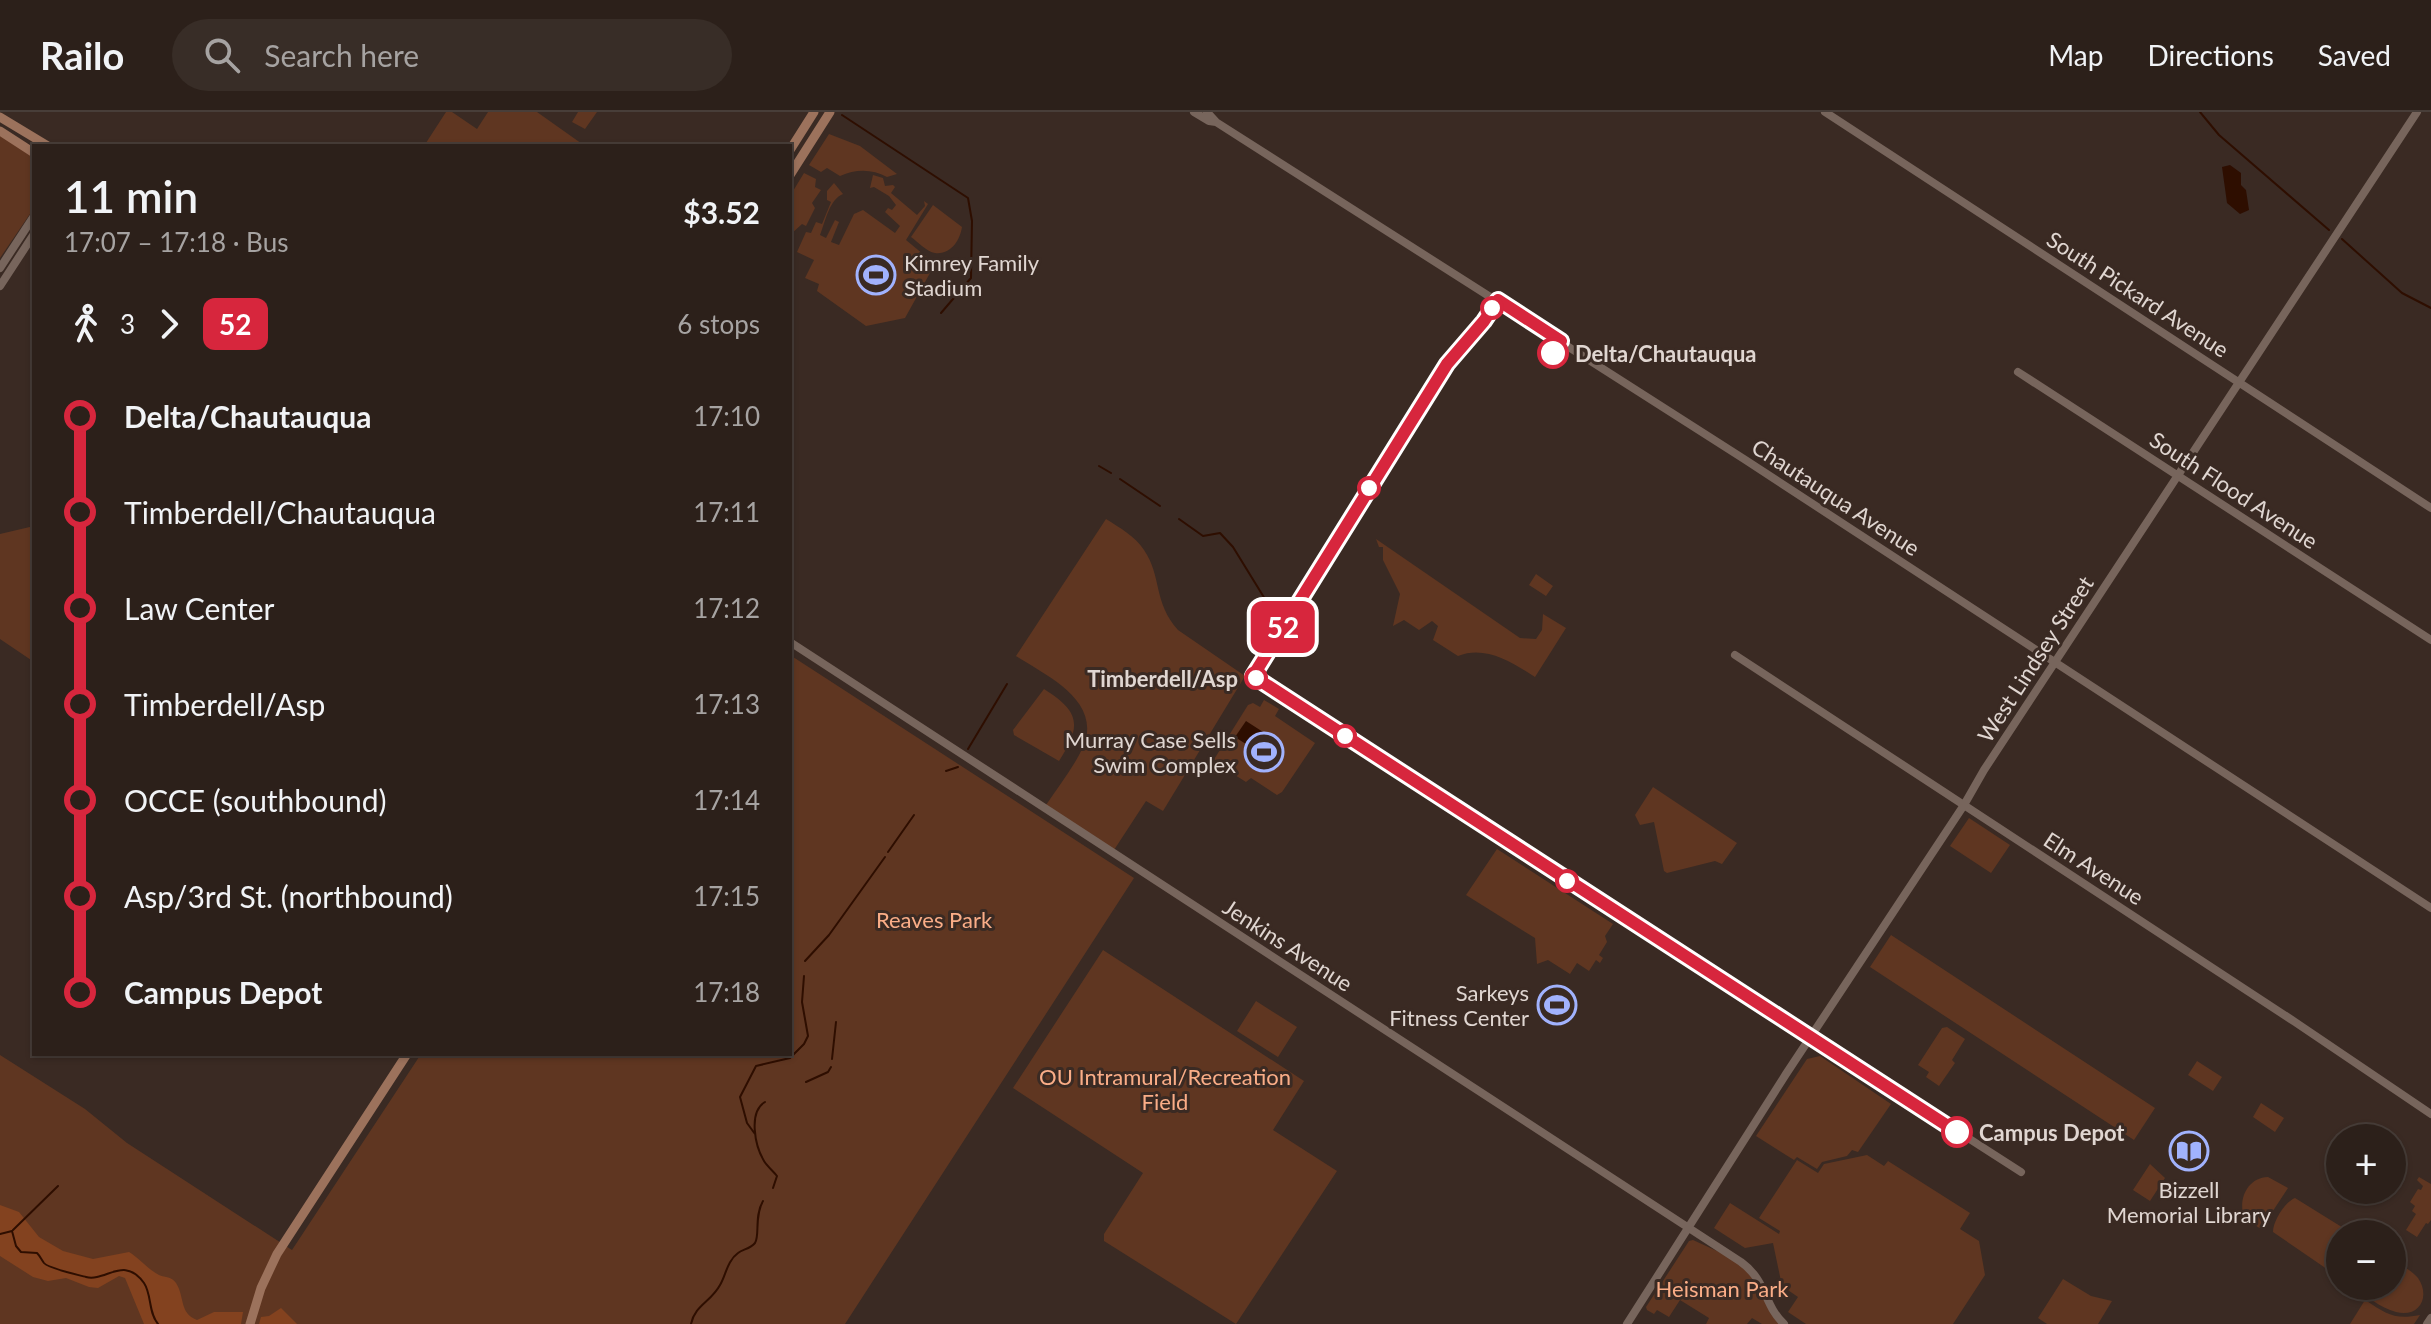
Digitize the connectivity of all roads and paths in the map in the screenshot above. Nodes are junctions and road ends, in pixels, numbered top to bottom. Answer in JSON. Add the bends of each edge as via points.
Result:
{"nodes":[{"id":1,"x":814,"y":112,"type":"edge"},
{"id":2,"x":830,"y":112,"type":"edge"},
{"id":3,"x":1194,"y":112,"type":"edge"},
{"id":4,"x":1207,"y":112,"type":"edge"},
{"id":5,"x":1825,"y":112,"type":"edge"},
{"id":6,"x":2417,"y":112,"type":"edge"},
{"id":7,"x":0,"y":117,"type":"edge"},
{"id":8,"x":1216,"y":122,"type":"junction"},
{"id":9,"x":0,"y":131,"type":"edge"},
{"id":10,"x":45,"y":144,"type":"edge"},
{"id":11,"x":792,"y":147,"type":"edge"},
{"id":12,"x":32,"y":152,"type":"edge"},
{"id":13,"x":792,"y":172,"type":"edge"},
{"id":14,"x":32,"y":219,"type":"edge"},
{"id":15,"x":32,"y":237,"type":"edge"},
{"id":16,"x":0,"y":268,"type":"edge"},
{"id":17,"x":0,"y":286,"type":"edge"},
{"id":18,"x":2018,"y":372,"type":"dead end"},
{"id":19,"x":2239,"y":381,"type":"junction"},
{"id":20,"x":2177,"y":475,"type":"junction"},
{"id":21,"x":2431,"y":508,"type":"edge"},
{"id":22,"x":2431,"y":640,"type":"edge"},
{"id":23,"x":792,"y":643,"type":"edge"},
{"id":24,"x":1735,"y":655,"type":"dead end"},
{"id":25,"x":2054,"y":661,"type":"junction"},
{"id":26,"x":1964,"y":805,"type":"junction"},
{"id":27,"x":1579,"y":888,"type":"dead end"},
{"id":28,"x":2431,"y":908,"type":"edge"},
{"id":29,"x":1810,"y":1037,"type":"junction"},
{"id":30,"x":406,"y":1056,"type":"edge"},
{"id":31,"x":2431,"y":1114,"type":"edge"},
{"id":32,"x":2021,"y":1172,"type":"dead end"},
{"id":33,"x":1687,"y":1227,"type":"junction"},
{"id":34,"x":2431,"y":1318,"type":"edge"},
{"id":35,"x":250,"y":1324,"type":"edge"},
{"id":36,"x":1624,"y":1324,"type":"edge"},
{"id":37,"x":1784,"y":1324,"type":"edge"},
{"id":38,"x":2427,"y":1324,"type":"edge"}],
"edges":[{"from":1,"to":11,"type":"main road"},
{"from":2,"to":13,"type":"main road"},
{"from":3,"to":8,"type":"street","name":"Chautauqua Avenue"},
{"from":4,"to":8,"type":"street","name":"Chautauqua Avenue"},
{"from":5,"to":19,"type":"street","name":"South Pickard Avenue"},
{"from":6,"to":19,"type":"street","name":"West Lindsey Street"},
{"from":7,"to":10,"type":"main road"},
{"from":8,"to":25,"type":"street","name":"Chautauqua Avenue"},
{"from":9,"to":12,"type":"main road"},
{"from":14,"to":16,"type":"street"},
{"from":15,"to":17,"type":"street"},
{"from":18,"to":20,"type":"street","name":"South Flood Avenue"},
{"from":19,"to":20,"type":"street","name":"West Lindsey Street"},
{"from":19,"to":21,"type":"street","name":"South Pickard Avenue"},
{"from":20,"to":22,"type":"street","name":"South Flood Avenue"},
{"from":20,"to":25,"type":"street","name":"West Lindsey Street"},
{"from":23,"to":33,"type":"street","name":"Jenkins Avenue"},
{"from":24,"to":26,"type":"street","name":"Elm Avenue"},
{"from":25,"to":26,"type":"street","name":"West Lindsey Street"},
{"from":25,"to":28,"type":"street","name":"Chautauqua Avenue"},
{"from":26,"to":29,"type":"street","name":"West Lindsey Street"},
{"from":26,"to":31,"type":"street","name":"Elm Avenue"},
{"from":27,"to":29,"type":"street"},
{"from":29,"to":32,"type":"street"},
{"from":29,"to":33,"type":"street","name":"West Lindsey Street"},
{"from":30,"to":35,"type":"main road","via":[[277,1254]]},
{"from":33,"to":36,"type":"street","name":"West Lindsey Street"},
{"from":33,"to":37,"type":"street","name":"Jenkins Avenue","via":[[1755,1274]]},
{"from":34,"to":38,"type":"street"}]}
